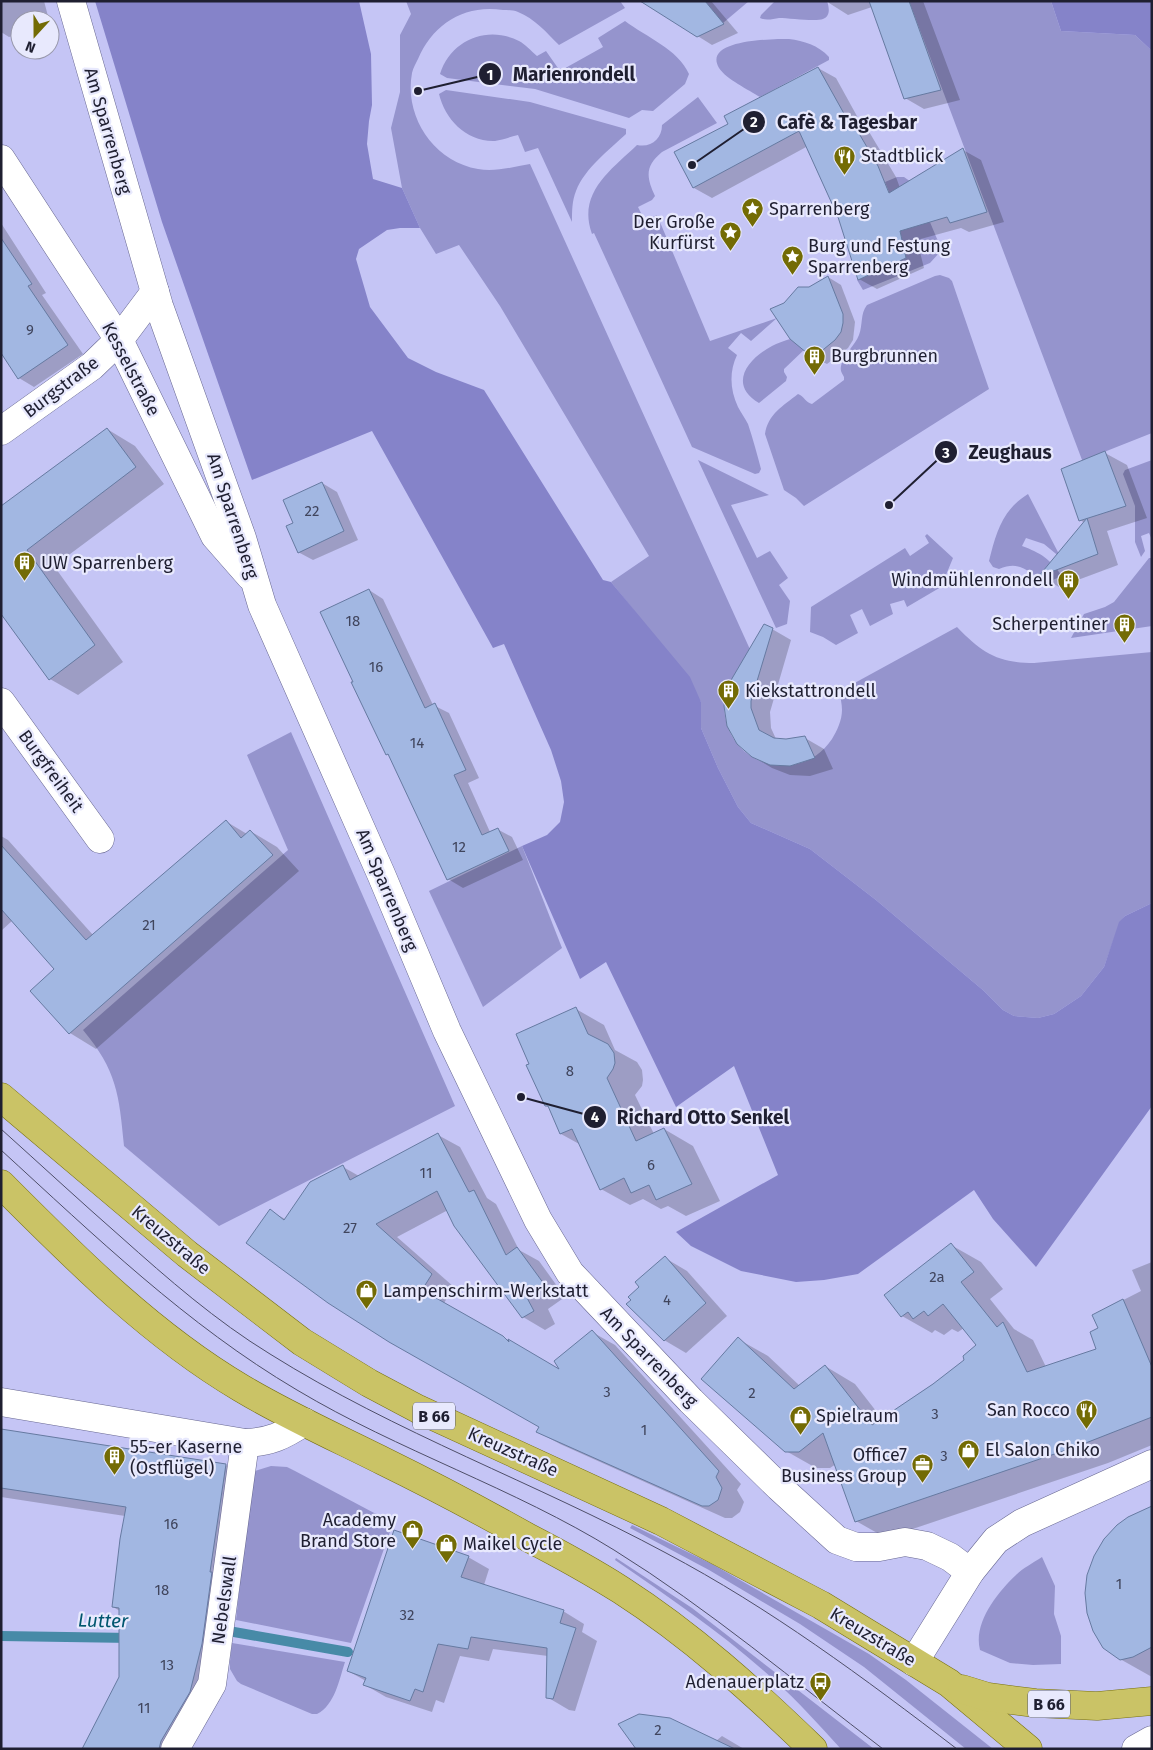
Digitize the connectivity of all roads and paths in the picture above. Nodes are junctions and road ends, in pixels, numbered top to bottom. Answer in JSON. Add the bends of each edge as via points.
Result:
{"nodes":[{"id":1,"x":71,"y":1,"type":"edge"},
{"id":2,"x":1,"y":159,"type":"edge"},
{"id":3,"x":155,"y":292,"type":"junction"},
{"id":4,"x":119,"y":340,"type":"junction"},
{"id":5,"x":1,"y":431,"type":"edge"},
{"id":6,"x":254,"y":580,"type":"junction"},
{"id":7,"x":1,"y":702,"type":"edge"},
{"id":8,"x":100,"y":839,"type":"dead end"},
{"id":9,"x":1,"y":1097,"type":"edge"},
{"id":10,"x":1,"y":1184,"type":"edge"},
{"id":11,"x":1,"y":1402,"type":"edge"},
{"id":12,"x":304,"y":1422,"type":"junction"},
{"id":13,"x":245,"y":1443,"type":"junction"},
{"id":14,"x":1152,"y":1464,"type":"edge"},
{"id":15,"x":970,"y":1572,"type":"junction"},
{"id":16,"x":914,"y":1662,"type":"junction"},
{"id":17,"x":949,"y":1683,"type":"junction"},
{"id":18,"x":1152,"y":1701,"type":"edge"},
{"id":19,"x":787,"y":1724,"type":"junction"},
{"id":20,"x":1152,"y":1740,"type":"edge"},
{"id":21,"x":176,"y":1749,"type":"edge"},
{"id":22,"x":803,"y":1749,"type":"edge"},
{"id":23,"x":813,"y":1749,"type":"edge"},
{"id":24,"x":1028,"y":1749,"type":"edge"},
{"id":25,"x":1136,"y":1749,"type":"edge"}],
"edges":[{"from":1,"to":3,"type":"street","name":"Am Sparrenberg"},
{"from":2,"to":4,"type":"street","name":"Kesselstraße"},
{"from":3,"to":4,"type":"street","name":"Burgstraße"},
{"from":3,"to":6,"type":"street","name":"Am Sparrenberg"},
{"from":4,"to":5,"type":"street","name":"Burgstraße","via":[[92,366]]},
{"from":4,"to":6,"type":"street","name":"Kesselstraße","via":[[215,536]]},
{"from":6,"to":15,"type":"street","name":"Am Sparrenberg","via":[[262,606],[447,1032],[538,1220],[570,1273],[691,1401],[837,1540],[856,1547],[879,1548],[905,1542],[927,1546],[950,1556]]},
{"from":7,"to":8,"type":"street","name":"Burgfreiheit"},
{"from":9,"to":16,"type":"main road","name":"Kreuzstraße","number":"B 66","via":[[187,1254],[323,1355],[418,1409],[708,1544],[821,1605]]},
{"from":10,"to":12,"type":"main road","via":[[84,1266],[177,1344],[240,1388]]},
{"from":11,"to":13,"type":"street"},
{"from":12,"to":13,"type":"street","via":[[278,1438]]},
{"from":12,"to":19,"type":"main road","via":[[464,1502],[620,1589],[710,1655]]},
{"from":13,"to":21,"type":"street","name":"Nebelswall","via":[[212,1684]]},
{"from":14,"to":15,"type":"street","via":[[1022,1523],[996,1540]]},
{"from":15,"to":16,"type":"street"},
{"from":16,"to":17,"type":"main road","name":"Kreuzstraße","number":"B 66"},
{"from":17,"to":18,"type":"main road","number":"B 66","via":[[988,1697],[1035,1704],[1097,1706]]},
{"from":17,"to":24,"type":"main road","name":"Kreuzstraße","number":"B 66"},
{"from":19,"to":22,"type":"main road"},
{"from":19,"to":23,"type":"main road"},
{"from":20,"to":25,"type":"street"}]}
